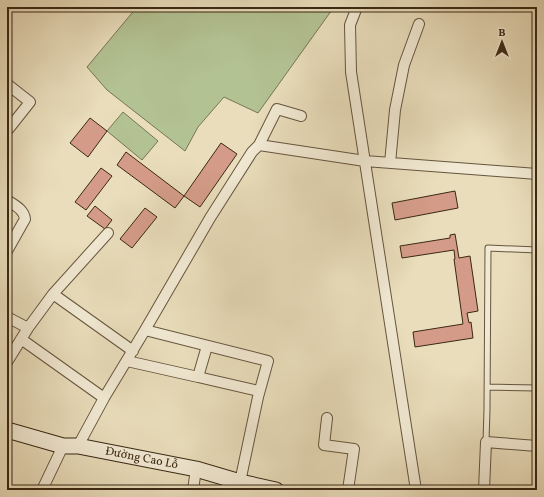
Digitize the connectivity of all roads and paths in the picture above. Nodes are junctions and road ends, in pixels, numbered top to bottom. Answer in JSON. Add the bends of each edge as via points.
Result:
{"nodes":[{"id":1,"x":356,"y":7,"type":"edge"},
{"id":2,"x":419,"y":24,"type":"dead end"},
{"id":3,"x":7,"y":84,"type":"edge"},
{"id":4,"x":301,"y":116,"type":"dead end"},
{"id":5,"x":7,"y":131,"type":"edge"},
{"id":6,"x":259,"y":145,"type":"junction"},
{"id":7,"x":365,"y":161,"type":"junction"},
{"id":8,"x":390,"y":163,"type":"junction"},
{"id":9,"x":537,"y":174,"type":"edge"},
{"id":10,"x":7,"y":200,"type":"edge"},
{"id":11,"x":108,"y":233,"type":"dead end"},
{"id":12,"x":537,"y":250,"type":"edge"},
{"id":13,"x":7,"y":251,"type":"edge"},
{"id":14,"x":53,"y":294,"type":"junction"},
{"id":15,"x":7,"y":318,"type":"edge"},
{"id":16,"x":28,"y":328,"type":"junction"},
{"id":17,"x":146,"y":330,"type":"junction"},
{"id":18,"x":21,"y":339,"type":"junction"},
{"id":19,"x":207,"y":346,"type":"junction"},
{"id":20,"x":133,"y":351,"type":"junction"},
{"id":21,"x":127,"y":361,"type":"junction"},
{"id":22,"x":7,"y":362,"type":"edge"},
{"id":23,"x":198,"y":377,"type":"junction"},
{"id":24,"x":487,"y":387,"type":"junction"},
{"id":25,"x":537,"y":388,"type":"edge"},
{"id":26,"x":259,"y":391,"type":"junction"},
{"id":27,"x":104,"y":398,"type":"junction"},
{"id":28,"x":328,"y":418,"type":"dead end"},
{"id":29,"x":7,"y":430,"type":"edge"},
{"id":30,"x":486,"y":442,"type":"junction"},
{"id":31,"x":63,"y":446,"type":"junction"},
{"id":32,"x":78,"y":446,"type":"junction"},
{"id":33,"x":537,"y":446,"type":"edge"},
{"id":34,"x":196,"y":469,"type":"junction"},
{"id":35,"x":240,"y":482,"type":"junction"},
{"id":36,"x":42,"y":490,"type":"edge"},
{"id":37,"x":193,"y":490,"type":"edge"},
{"id":38,"x":276,"y":490,"type":"edge"},
{"id":39,"x":348,"y":490,"type":"edge"},
{"id":40,"x":416,"y":490,"type":"edge"},
{"id":41,"x":484,"y":490,"type":"edge"}],
"edges":[{"from":1,"to":7,"type":"street","via":[[350,25],[351,72]]},
{"from":2,"to":8,"type":"street","via":[[404,65],[395,110]]},
{"from":3,"to":5,"type":"street","via":[[30,102]]},
{"from":4,"to":6,"type":"street","via":[[277,109]]},
{"from":6,"to":7,"type":"street"},
{"from":6,"to":17,"type":"street","via":[[210,218]]},
{"from":7,"to":8,"type":"street"},
{"from":7,"to":40,"type":"street"},
{"from":8,"to":9,"type":"street"},
{"from":10,"to":13,"type":"street","via":[[25,214],[25,219]]},
{"from":11,"to":14,"type":"street"},
{"from":12,"to":24,"type":"lane","via":[[488,248]]},
{"from":14,"to":16,"type":"street"},
{"from":14,"to":20,"type":"street"},
{"from":15,"to":16,"type":"street"},
{"from":16,"to":18,"type":"street"},
{"from":17,"to":19,"type":"street"},
{"from":17,"to":20,"type":"street"},
{"from":18,"to":22,"type":"street"},
{"from":18,"to":27,"type":"street"},
{"from":19,"to":23,"type":"street"},
{"from":19,"to":26,"type":"street","via":[[268,361]]},
{"from":20,"to":21,"type":"street"},
{"from":21,"to":23,"type":"street"},
{"from":21,"to":27,"type":"street"},
{"from":23,"to":26,"type":"street"},
{"from":24,"to":25,"type":"lane"},
{"from":24,"to":30,"type":"lane"},
{"from":26,"to":35,"type":"street"},
{"from":27,"to":32,"type":"street"},
{"from":28,"to":39,"type":"street","via":[[324,445],[354,449]]},
{"from":29,"to":31,"type":"main road","name":"Đường Cao Lỗ"},
{"from":30,"to":33,"type":"street"},
{"from":30,"to":41,"type":"street"},
{"from":31,"to":32,"type":"main road","name":"Đường Cao Lỗ"},
{"from":31,"to":36,"type":"street"},
{"from":32,"to":34,"type":"main road","name":"Đường Cao Lỗ"},
{"from":34,"to":35,"type":"main road","name":"Đường Cao Lỗ"},
{"from":34,"to":37,"type":"street"},
{"from":35,"to":38,"type":"main road","name":"Đường Cao Lỗ"}]}
